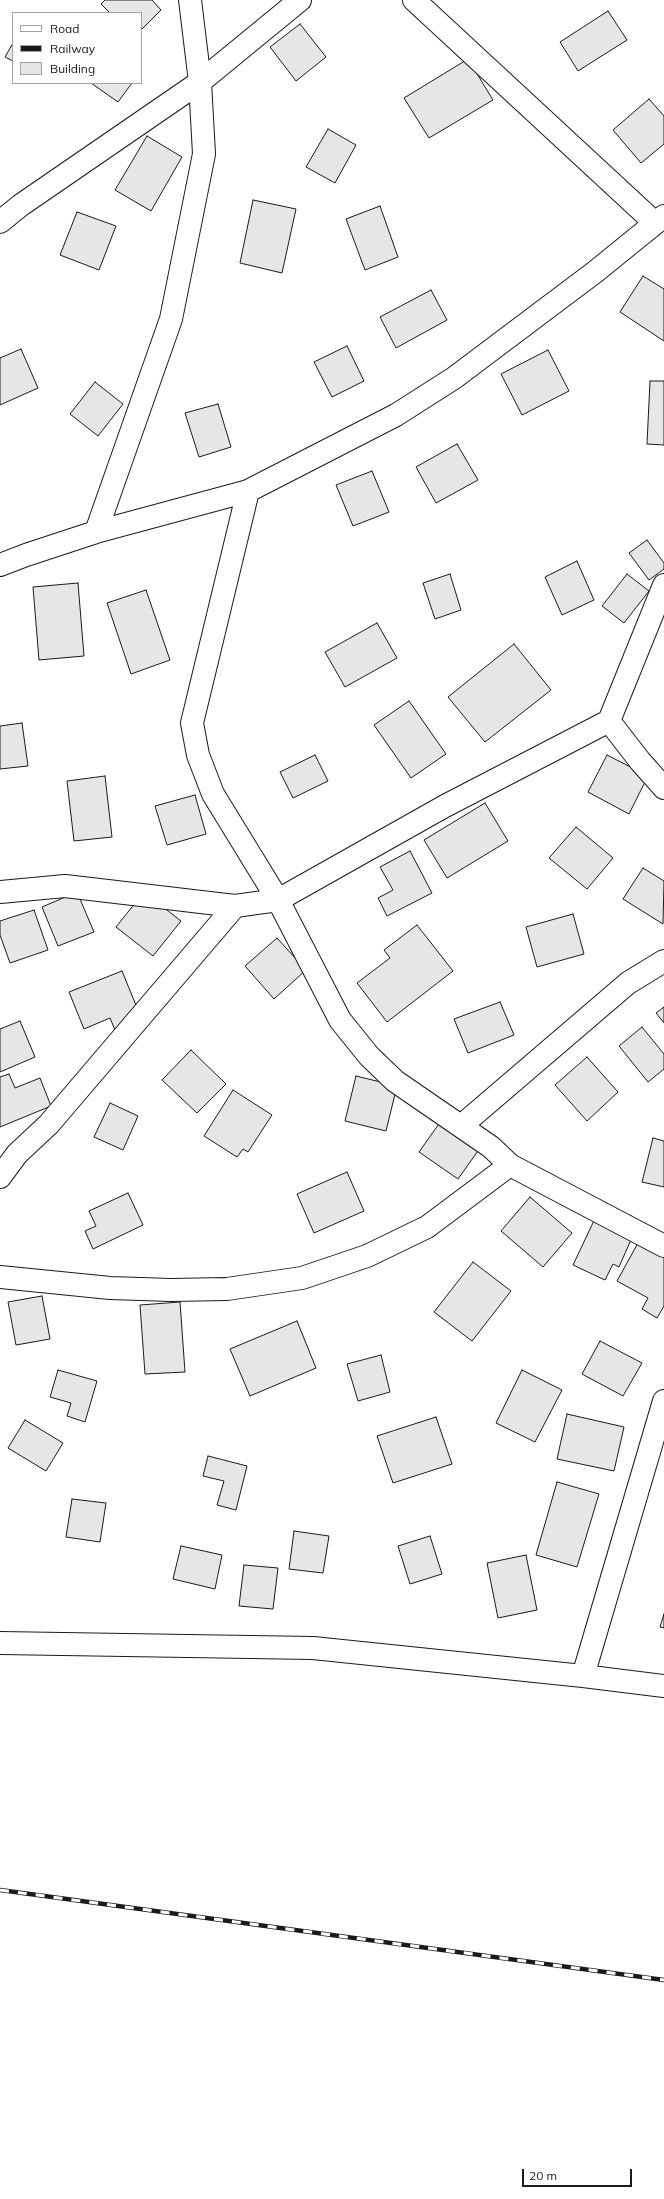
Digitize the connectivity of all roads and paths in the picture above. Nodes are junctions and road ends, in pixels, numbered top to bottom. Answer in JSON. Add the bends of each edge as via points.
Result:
{"nodes":[{"id":1,"x":190,"y":0,"type":"edge"},
{"id":2,"x":300,"y":0,"type":"edge"},
{"id":3,"x":414,"y":0,"type":"edge"},
{"id":4,"x":200,"y":82,"type":"junction"},
{"id":5,"x":659,"y":219,"type":"edge"},
{"id":6,"x":0,"y":222,"type":"edge"},
{"id":7,"x":248,"y":491,"type":"junction"},
{"id":8,"x":96,"y":532,"type":"junction"},
{"id":9,"x":0,"y":565,"type":"edge"},
{"id":10,"x":664,"y":584,"type":"edge"},
{"id":11,"x":609,"y":721,"type":"junction"},
{"id":12,"x":664,"y":788,"type":"edge"},
{"id":13,"x":0,"y":892,"type":"edge"},
{"id":14,"x":278,"y":900,"type":"junction"},
{"id":15,"x":235,"y":906,"type":"junction"},
{"id":16,"x":664,"y":961,"type":"edge"},
{"id":17,"x":461,"y":1126,"type":"junction"},
{"id":18,"x":510,"y":1165,"type":"junction"},
{"id":19,"x":0,"y":1177,"type":"edge"},
{"id":20,"x":664,"y":1246,"type":"edge"},
{"id":21,"x":0,"y":1277,"type":"edge"},
{"id":22,"x":664,"y":1401,"type":"edge"},
{"id":23,"x":0,"y":1643,"type":"edge"},
{"id":24,"x":584,"y":1676,"type":"junction"},
{"id":25,"x":664,"y":1686,"type":"edge"}],
"edges":[{"from":1,"to":4,"type":"street"},
{"from":2,"to":4,"type":"street"},
{"from":3,"to":5,"type":"street"},
{"from":4,"to":6,"type":"street"},
{"from":4,"to":8,"type":"street","via":[[204,154],[170,319]]},
{"from":5,"to":7,"type":"street","via":[[595,272],[454,378],[396,415]]},
{"from":7,"to":8,"type":"street"},
{"from":7,"to":14,"type":"street","via":[[192,723],[198,755],[214,794]]},
{"from":8,"to":9,"type":"street"},
{"from":10,"to":11,"type":"street"},
{"from":11,"to":12,"type":"street"},
{"from":11,"to":14,"type":"street","via":[[445,806]]},
{"from":13,"to":15,"type":"street","via":[[65,886]]},
{"from":14,"to":15,"type":"street"},
{"from":14,"to":17,"type":"street","via":[[340,1020],[368,1056],[395,1081]]},
{"from":15,"to":19,"type":"street","via":[[49,1124],[17,1154]]},
{"from":16,"to":17,"type":"street","via":[[628,983]]},
{"from":17,"to":18,"type":"street","via":[[491,1147]]},
{"from":18,"to":20,"type":"street"},
{"from":18,"to":21,"type":"street","via":[[427,1227],[367,1256],[302,1278],[226,1289],[171,1290],[110,1288]]},
{"from":22,"to":24,"type":"street"},
{"from":23,"to":24,"type":"street","via":[[313,1648]]},
{"from":24,"to":25,"type":"street"}]}
